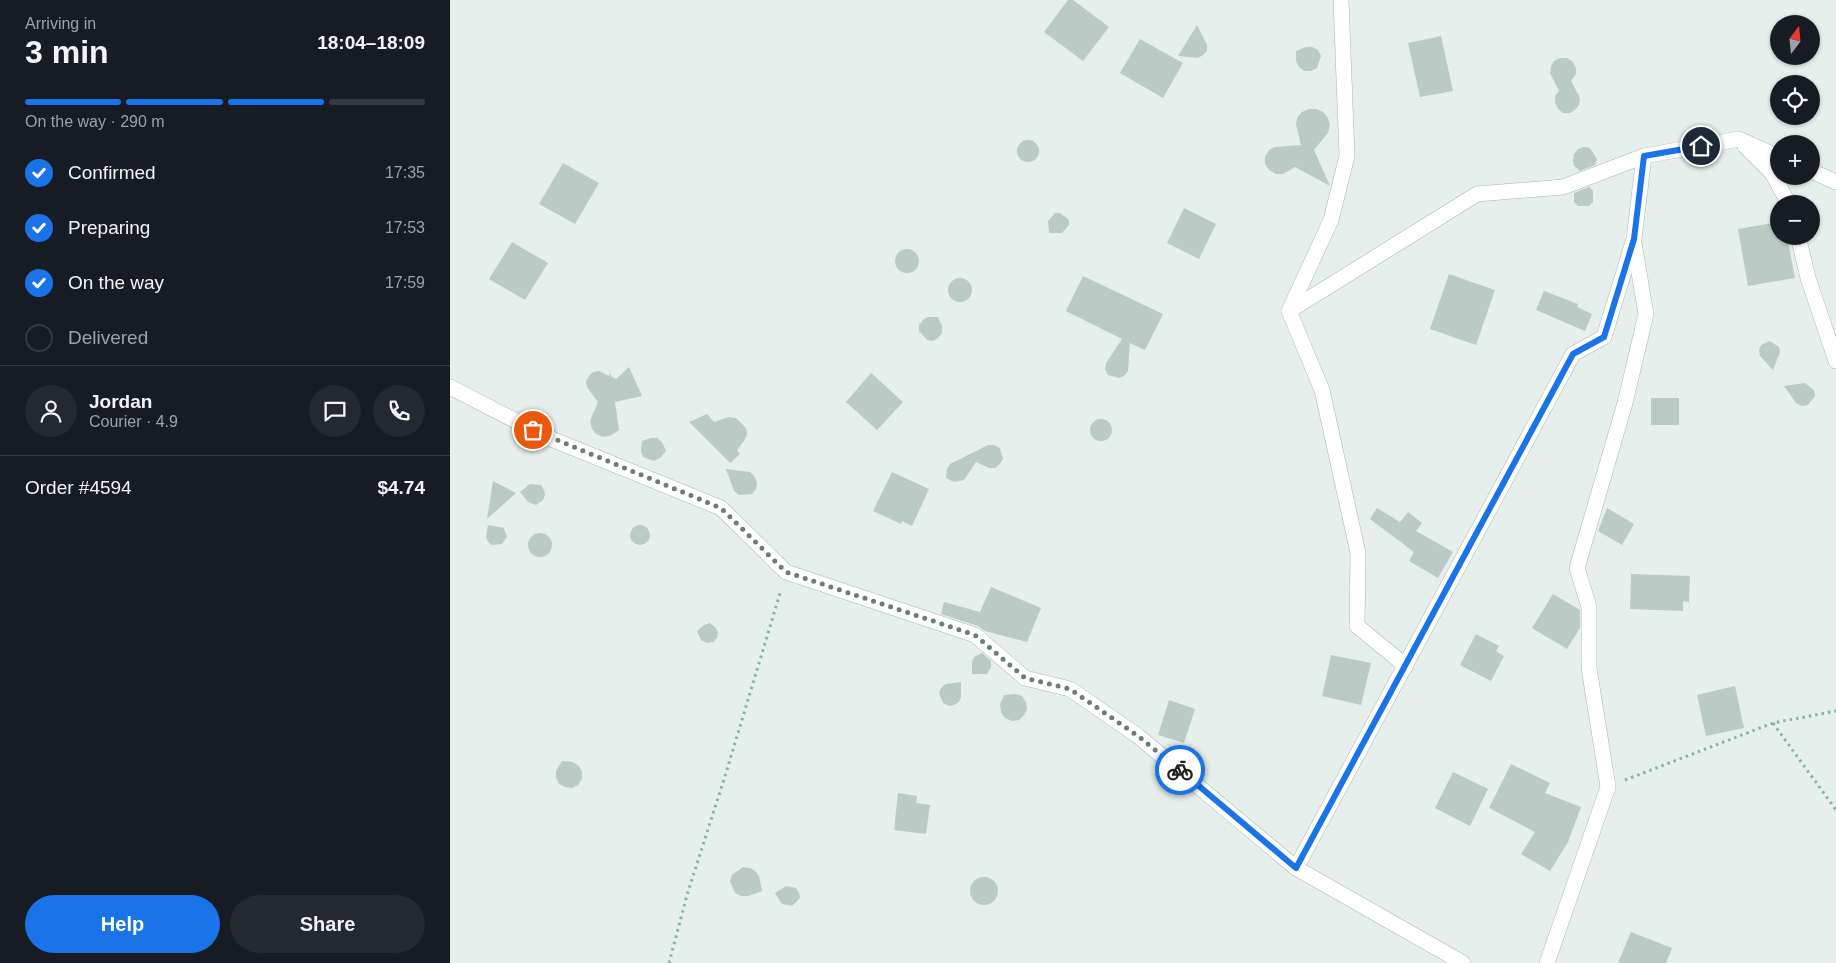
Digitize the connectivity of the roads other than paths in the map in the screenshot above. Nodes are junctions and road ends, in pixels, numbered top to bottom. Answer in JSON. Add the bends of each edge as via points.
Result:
{"nodes":[{"id":1,"x":1341,"y":0,"type":"edge"},
{"id":2,"x":1739,"y":139,"type":"junction"},
{"id":3,"x":1770,"y":153,"type":"edge"},
{"id":4,"x":1644,"y":156,"type":"junction"},
{"id":5,"x":1820,"y":175,"type":"edge"},
{"id":6,"x":1836,"y":182,"type":"edge"},
{"id":7,"x":1785,"y":195,"type":"edge"},
{"id":8,"x":1634,"y":239,"type":"junction"},
{"id":9,"x":1800,"y":245,"type":"edge"},
{"id":10,"x":1288,"y":311,"type":"junction"},
{"id":11,"x":1836,"y":361,"type":"edge"},
{"id":12,"x":450,"y":387,"type":"edge"},
{"id":13,"x":1406,"y":666,"type":"junction"},
{"id":14,"x":1296,"y":868,"type":"junction"},
{"id":15,"x":1463,"y":963,"type":"edge"},
{"id":16,"x":1547,"y":963,"type":"edge"}],
"edges":[{"from":1,"to":10,"type":"street","via":[[1347,156],[1331,220]]},
{"from":2,"to":3,"type":"street"},
{"from":2,"to":4,"type":"street"},
{"from":2,"to":7,"type":"street","via":[[1772,173]]},
{"from":4,"to":8,"type":"street"},
{"from":4,"to":10,"type":"street","via":[[1563,186],[1477,194]]},
{"from":5,"to":6,"type":"street"},
{"from":8,"to":13,"type":"street","via":[[1604,337],[1573,354]]},
{"from":8,"to":16,"type":"street","via":[[1646,314],[1625,403],[1577,568],[1589,608],[1589,668],[1608,787]]},
{"from":9,"to":11,"type":"street"},
{"from":10,"to":13,"type":"street","via":[[1322,390],[1358,553],[1357,626]]},
{"from":12,"to":14,"type":"street","via":[[549,438],[721,508],[786,572],[975,635],[1025,678],[1070,689],[1138,736]]},
{"from":13,"to":14,"type":"street"},
{"from":14,"to":15,"type":"street"}]}
